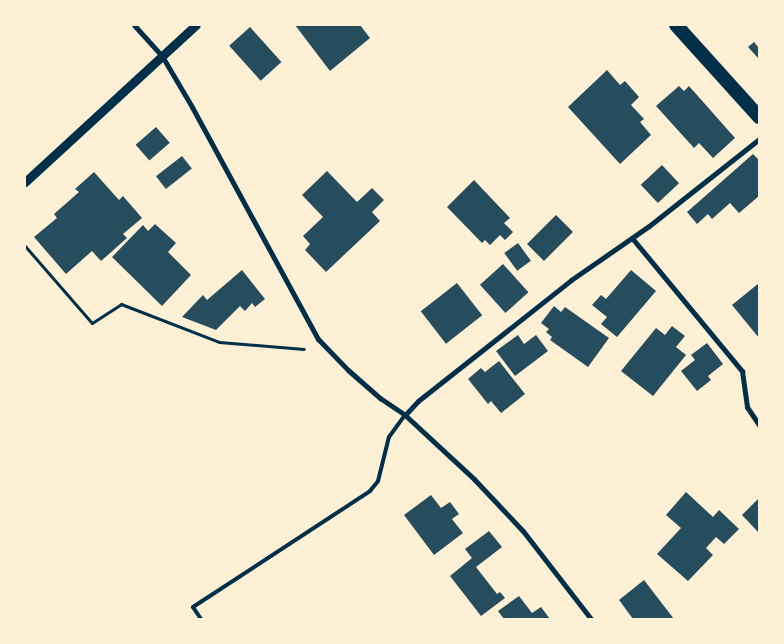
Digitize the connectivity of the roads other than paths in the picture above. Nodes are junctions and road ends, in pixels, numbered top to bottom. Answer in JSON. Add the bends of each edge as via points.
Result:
{"nodes":[{"id":1,"x":134,"y":25,"type":"edge"},
{"id":2,"x":196,"y":25,"type":"edge"},
{"id":3,"x":676,"y":25,"type":"edge"},
{"id":4,"x":162,"y":56,"type":"junction"},
{"id":5,"x":759,"y":117,"type":"edge"},
{"id":6,"x":759,"y":139,"type":"edge"},
{"id":7,"x":25,"y":182,"type":"edge"},
{"id":8,"x":632,"y":238,"type":"junction"},
{"id":9,"x":405,"y":415,"type":"junction"},
{"id":10,"x":759,"y":425,"type":"edge"},
{"id":11,"x":201,"y":619,"type":"edge"},
{"id":12,"x":591,"y":619,"type":"edge"}],
"edges":[{"from":1,"to":4,"type":"street"},
{"from":2,"to":4,"type":"street"},
{"from":3,"to":5,"type":"highway"},
{"from":4,"to":7,"type":"street"},
{"from":4,"to":9,"type":"street","via":[[318,339],[380,398]]},
{"from":6,"to":8,"type":"street"},
{"from":8,"to":9,"type":"street","via":[[563,286],[418,401]]},
{"from":8,"to":10,"type":"street","via":[[742,371],[747,407]]},
{"from":9,"to":11,"type":"lane","via":[[389,437],[378,481],[370,491],[193,607]]},
{"from":9,"to":12,"type":"street","via":[[523,531]]}]}
